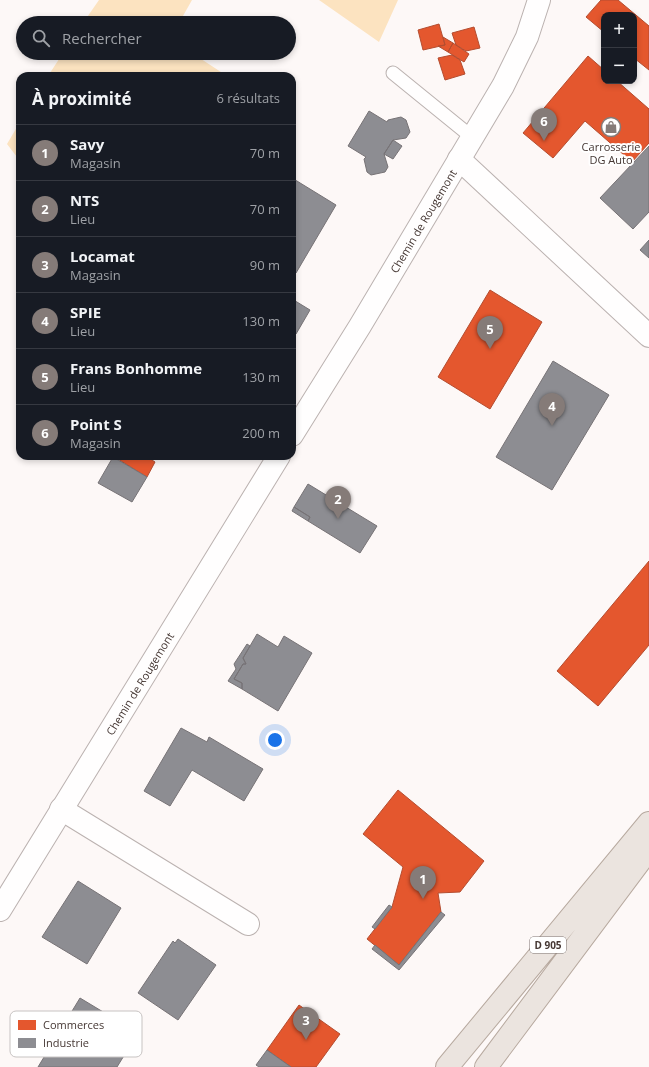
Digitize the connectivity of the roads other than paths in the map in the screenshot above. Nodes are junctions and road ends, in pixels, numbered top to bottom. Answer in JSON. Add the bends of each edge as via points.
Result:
{"nodes":[{"id":1,"x":538,"y":0,"type":"edge"},
{"id":2,"x":392,"y":74,"type":"dead end"},
{"id":3,"x":473,"y":138,"type":"junction"},
{"id":4,"x":459,"y":160,"type":"junction"},
{"id":5,"x":649,"y":336,"type":"edge"},
{"id":6,"x":296,"y":429,"type":"edge"},
{"id":7,"x":277,"y":460,"type":"edge"},
{"id":8,"x":61,"y":809,"type":"junction"},
{"id":9,"x":649,"y":823,"type":"edge"},
{"id":10,"x":649,"y":849,"type":"edge"},
{"id":11,"x":0,"y":910,"type":"edge"},
{"id":12,"x":248,"y":924,"type":"dead end"},
{"id":13,"x":447,"y":1067,"type":"edge"},
{"id":14,"x":486,"y":1067,"type":"edge"}],
"edges":[{"from":1,"to":3,"type":"street","name":"Chemin de Rougemont","via":[[523,44],[503,86]]},
{"from":2,"to":3,"type":"lane"},
{"from":3,"to":4,"type":"street","name":"Chemin de Rougemont"},
{"from":4,"to":5,"type":"street"},
{"from":4,"to":6,"type":"street","name":"Chemin de Rougemont"},
{"from":7,"to":8,"type":"street","name":"Chemin de Rougemont"},
{"from":8,"to":11,"type":"street","name":"Chemin de Rougemont"},
{"from":8,"to":12,"type":"street"},
{"from":9,"to":13,"type":"main road","number":"D 905"},
{"from":10,"to":14,"type":"main road"}]}
